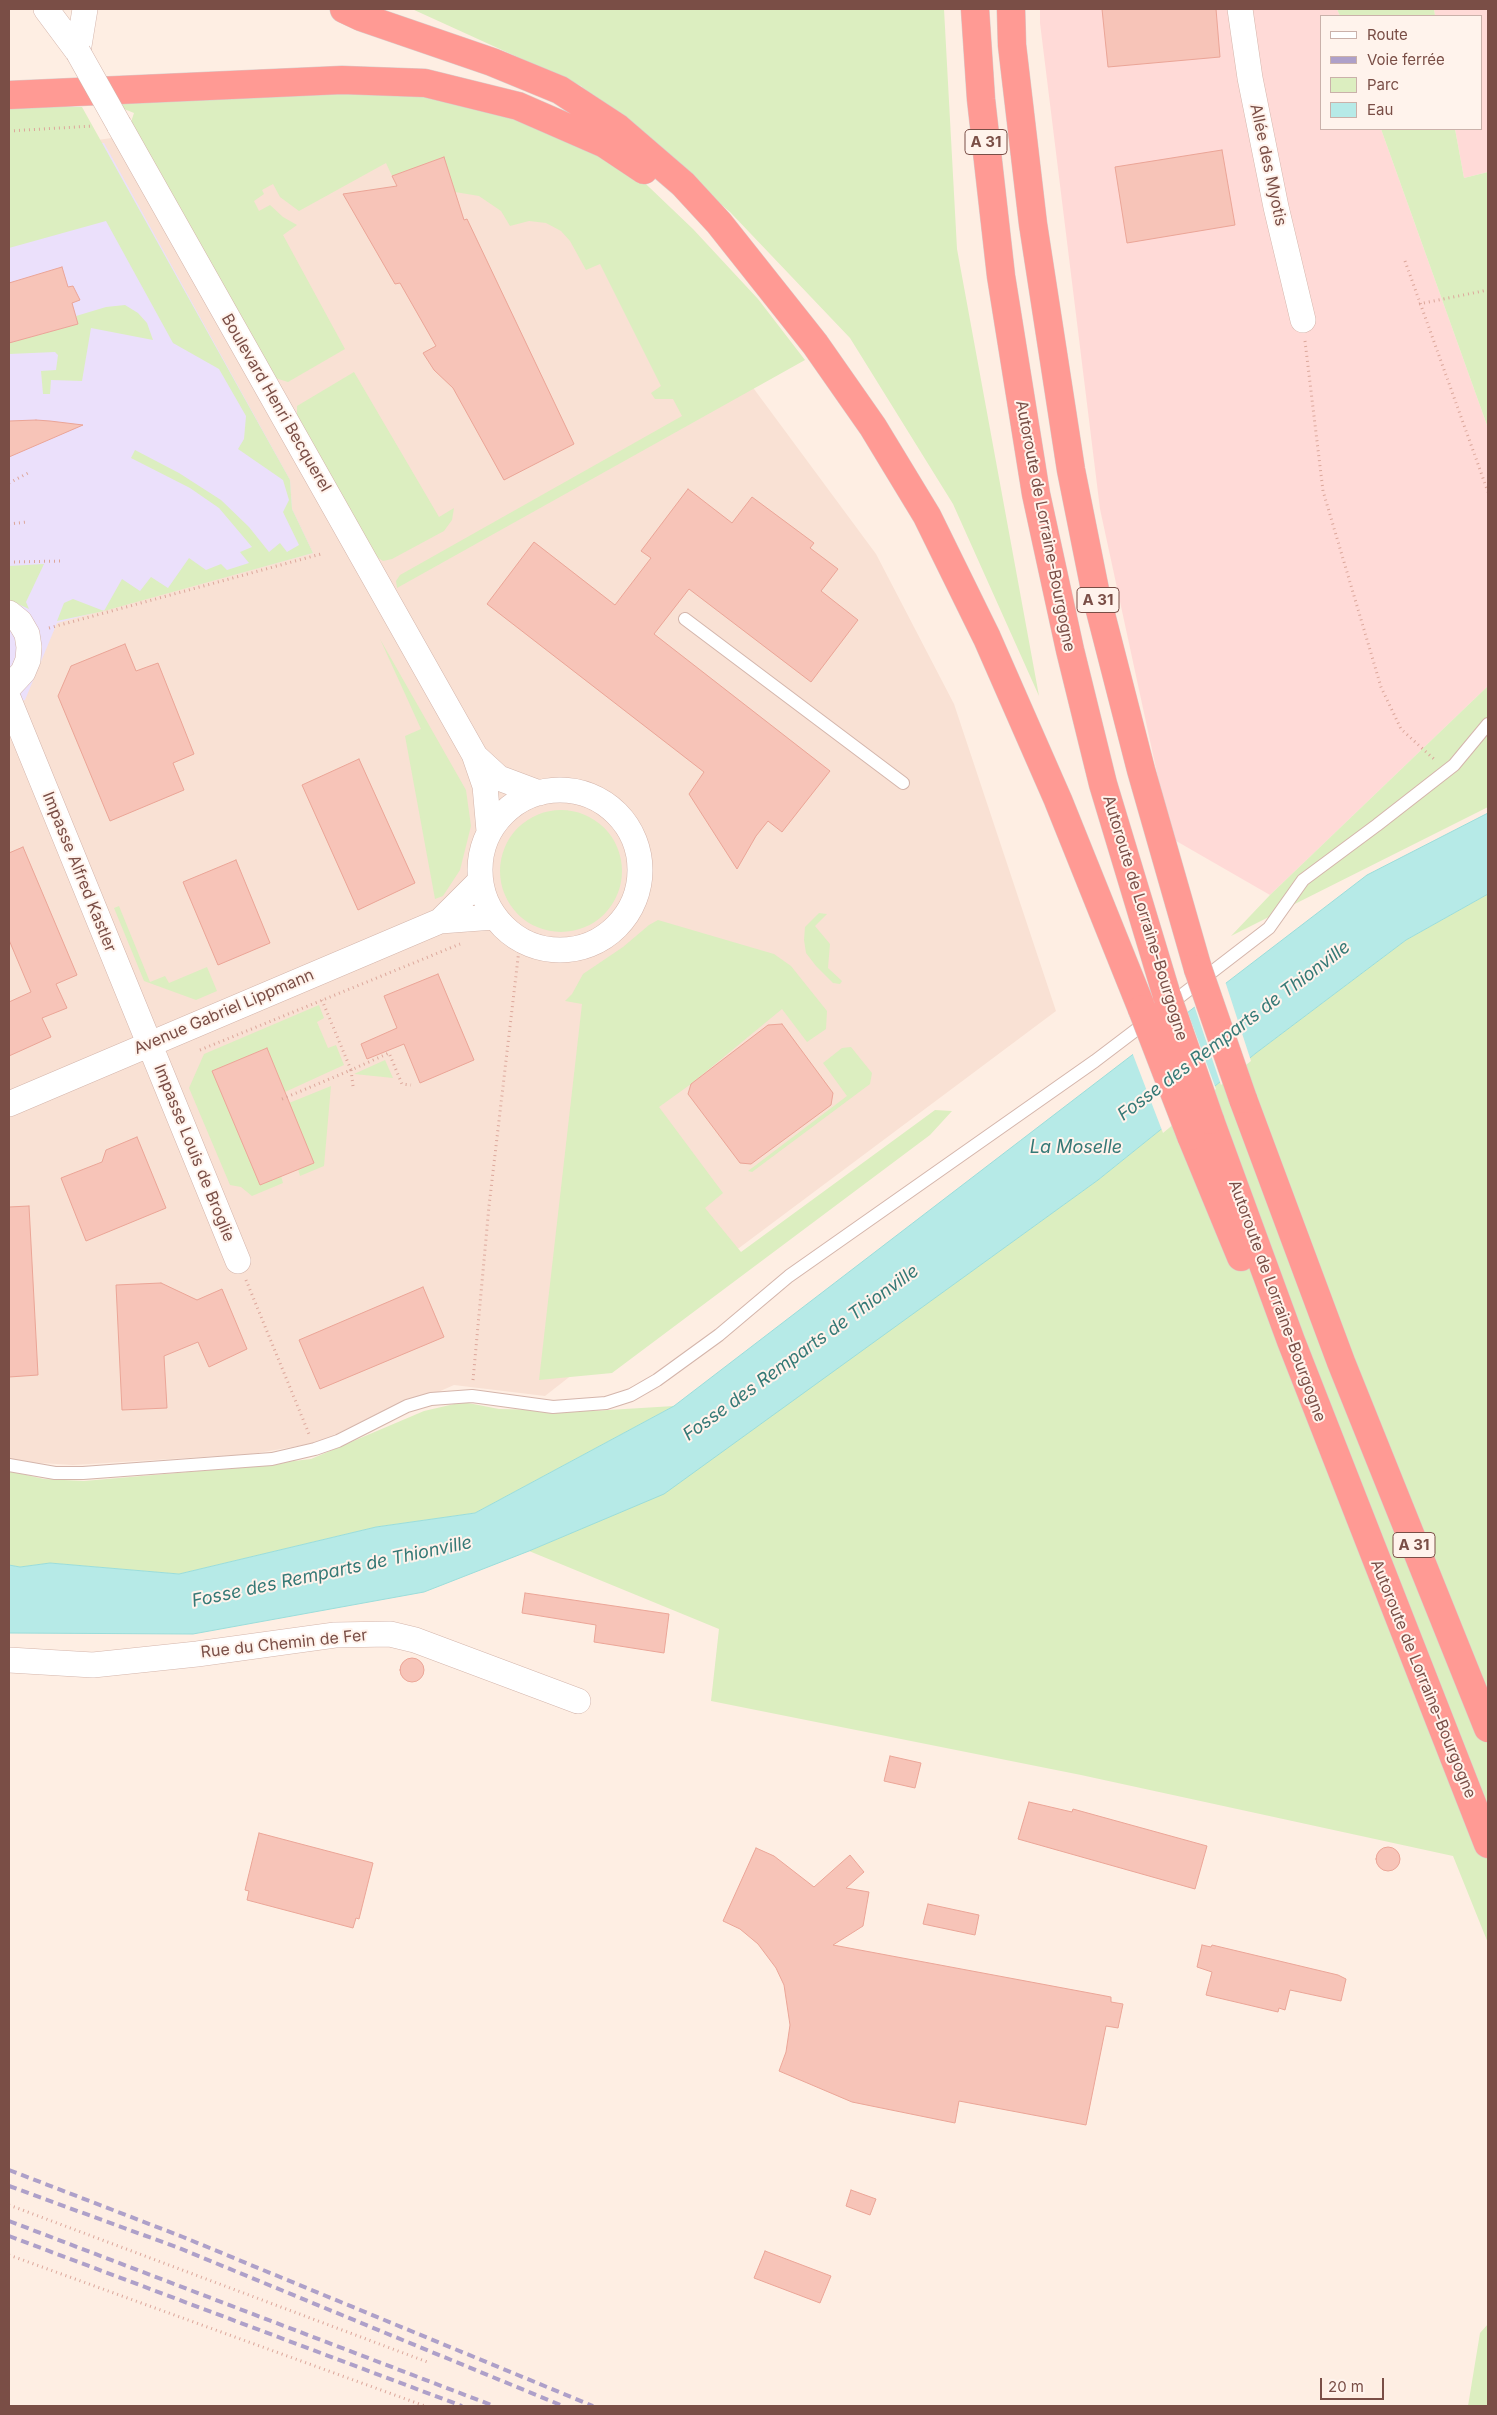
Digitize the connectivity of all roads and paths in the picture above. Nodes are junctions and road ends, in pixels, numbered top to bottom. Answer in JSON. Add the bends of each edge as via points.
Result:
{"nodes":[{"id":1,"x":46,"y":9,"type":"edge"},
{"id":2,"x":85,"y":9,"type":"edge"},
{"id":3,"x":344,"y":9,"type":"edge"},
{"id":4,"x":975,"y":9,"type":"edge"},
{"id":5,"x":1011,"y":9,"type":"edge"},
{"id":6,"x":1026,"y":9,"type":"edge"},
{"id":7,"x":1240,"y":9,"type":"edge"},
{"id":8,"x":78,"y":52,"type":"junction"},
{"id":9,"x":9,"y":95,"type":"edge"},
{"id":10,"x":120,"y":125,"type":"junction"},
{"id":11,"x":9,"y":131,"type":"edge"},
{"id":12,"x":1032,"y":224,"type":"junction"},
{"id":13,"x":1404,"y":261,"type":"dead end"},
{"id":14,"x":1488,"y":290,"type":"edge"},
{"id":15,"x":781,"y":300,"type":"junction"},
{"id":16,"x":1419,"y":304,"type":"junction"},
{"id":17,"x":1303,"y":320,"type":"joint"},
{"id":18,"x":30,"y":472,"type":"dead end"},
{"id":19,"x":9,"y":483,"type":"edge"},
{"id":20,"x":1488,"y":492,"type":"edge"},
{"id":21,"x":27,"y":522,"type":"dead end"},
{"id":22,"x":9,"y":524,"type":"edge"},
{"id":23,"x":321,"y":554,"type":"dead end"},
{"id":24,"x":63,"y":561,"type":"dead end"},
{"id":25,"x":9,"y":562,"type":"edge"},
{"id":26,"x":9,"y":613,"type":"edge"},
{"id":27,"x":685,"y":619,"type":"dead end"},
{"id":28,"x":27,"y":634,"type":"junction"},
{"id":29,"x":9,"y":687,"type":"edge"},
{"id":30,"x":9,"y":700,"type":"edge"},
{"id":31,"x":1488,"y":724,"type":"edge"},
{"id":32,"x":474,"y":754,"type":"junction"},
{"id":33,"x":1446,"y":771,"type":"junction"},
{"id":34,"x":903,"y":783,"type":"dead end"},
{"id":35,"x":539,"y":793,"type":"junction"},
{"id":36,"x":489,"y":831,"type":"junction"},
{"id":37,"x":480,"y":881,"type":"junction"},
{"id":38,"x":494,"y":917,"type":"junction"},
{"id":39,"x":440,"y":921,"type":"junction"},
{"id":40,"x":520,"y":941,"type":"junction"},
{"id":41,"x":460,"y":943,"type":"dead end"},
{"id":42,"x":320,"y":995,"type":"dead end"},
{"id":43,"x":322,"y":1000,"type":"junction"},
{"id":44,"x":149,"y":1044,"type":"junction"},
{"id":45,"x":200,"y":1050,"type":"dead end"},
{"id":46,"x":351,"y":1070,"type":"junction"},
{"id":47,"x":411,"y":1085,"type":"dead end"},
{"id":48,"x":353,"y":1086,"type":"dead end"},
{"id":49,"x":282,"y":1099,"type":"dead end"},
{"id":50,"x":9,"y":1104,"type":"edge"},
{"id":51,"x":1201,"y":1128,"type":"junction"},
{"id":52,"x":238,"y":1261,"type":"joint"},
{"id":53,"x":472,"y":1396,"type":"junction"},
{"id":54,"x":315,"y":1449,"type":"junction"},
{"id":55,"x":9,"y":1464,"type":"edge"},
{"id":56,"x":9,"y":1660,"type":"edge"},
{"id":57,"x":578,"y":1701,"type":"dead end"},
{"id":58,"x":1488,"y":1728,"type":"edge"},
{"id":59,"x":1488,"y":1844,"type":"edge"},
{"id":60,"x":9,"y":2205,"type":"edge"},
{"id":61,"x":9,"y":2255,"type":"edge"},
{"id":62,"x":430,"y":2363,"type":"dead end"},
{"id":63,"x":425,"y":2406,"type":"edge"}],
"edges":[{"from":1,"to":8,"type":"street","name":"Boulevard Henri Becquerel"},
{"from":2,"to":8,"type":"street"},
{"from":3,"to":15,"type":"highway","via":[[560,90],[618,128],[683,184],[720,223]]},
{"from":4,"to":51,"type":"highway","name":"Autoroute de Lorraine-Bourgogne","number":"A 31","bridge":true,"via":[[981,99],[1001,276],[1036,494],[1103,784],[1167,996]]},
{"from":5,"to":12,"type":"highway","number":"A 31"},
{"from":6,"to":12,"type":"highway"},
{"from":7,"to":17,"type":"street","name":"Allée des Myotis","via":[[1276,208]]},
{"from":8,"to":10,"type":"street","name":"Boulevard Henri Becquerel","bridge":true},
{"from":9,"to":15,"type":"highway","via":[[342,80],[425,83],[454,89],[518,106],[614,150],[674,194]]},
{"from":10,"to":11,"type":"path"},
{"from":10,"to":32,"type":"street","name":"Boulevard Henri Becquerel"},
{"from":12,"to":58,"type":"highway","number":"A 31","bridge":true,"via":[[1071,470],[1096,595],[1141,770],[1198,969],[1341,1362]]},
{"from":13,"to":16,"type":"path"},
{"from":14,"to":16,"type":"path"},
{"from":15,"to":51,"type":"highway","bridge":true,"via":[[873,427],[927,516],[987,638],[1058,800],[1142,1010]]},
{"from":16,"to":20,"type":"path"},
{"from":17,"to":33,"type":"path","via":[[1323,491],[1381,687],[1401,730]]},
{"from":18,"to":19,"type":"path"},
{"from":21,"to":22,"type":"path"},
{"from":23,"to":28,"type":"path"},
{"from":24,"to":25,"type":"path"},
{"from":26,"to":28,"type":"street"},
{"from":27,"to":34,"type":"lane"},
{"from":28,"to":29,"type":"street","via":[[28,660],[23,672]]},
{"from":30,"to":44,"type":"street","name":"Impasse Alfred Kastler"},
{"from":31,"to":33,"type":"lane"},
{"from":32,"to":35,"type":"street","name":"Boulevard Henri Becquerel","via":[[499,778]]},
{"from":32,"to":36,"type":"street","name":"Boulevard Henri Becquerel","via":[[485,786]]},
{"from":33,"to":53,"type":"lane","via":[[1303,880],[1269,928],[1234,957],[1095,1061],[789,1276],[719,1335],[657,1380],[631,1395],[606,1402],[553,1407]]},
{"from":35,"to":36,"type":"street","via":[[525,797],[504,811]]},
{"from":35,"to":40,"type":"street","via":[[571,790],[594,797],[614,811],[629,829],[638,851],[640,875],[636,898],[624,920],[607,936],[585,947],[561,951],[540,949]]},
{"from":36,"to":37,"type":"street","via":[[480,855]]},
{"from":37,"to":38,"type":"street"},
{"from":37,"to":39,"type":"street","name":"Avenue Gabriel Lippmann"},
{"from":38,"to":39,"type":"street","name":"Avenue Gabriel Lippmann"},
{"from":38,"to":40,"type":"street"},
{"from":39,"to":44,"type":"street","name":"Avenue Gabriel Lippmann"},
{"from":40,"to":53,"type":"path","via":[[489,1206]]},
{"from":41,"to":43,"type":"path"},
{"from":42,"to":43,"type":"path"},
{"from":43,"to":45,"type":"path"},
{"from":43,"to":46,"type":"path"},
{"from":44,"to":50,"type":"street","name":"Avenue Gabriel Lippmann"},
{"from":44,"to":52,"type":"street","name":"Impasse Louis de Broglie"},
{"from":46,"to":47,"type":"path","via":[[389,1053],[402,1084]]},
{"from":46,"to":48,"type":"path"},
{"from":46,"to":49,"type":"path"},
{"from":51,"to":59,"type":"highway","name":"Autoroute de Lorraine-Bourgogne","number":"A 31","via":[[1253,1286],[1291,1341]]},
{"from":52,"to":54,"type":"path"},
{"from":53,"to":54,"type":"lane","via":[[431,1399],[407,1406],[345,1438]]},
{"from":54,"to":55,"type":"lane","via":[[272,1458],[83,1473],[55,1473]]},
{"from":56,"to":57,"type":"street","name":"Rue du Chemin de Fer","via":[[93,1665],[336,1635],[390,1634]]},
{"from":60,"to":62,"type":"path"},
{"from":61,"to":63,"type":"path"}]}
